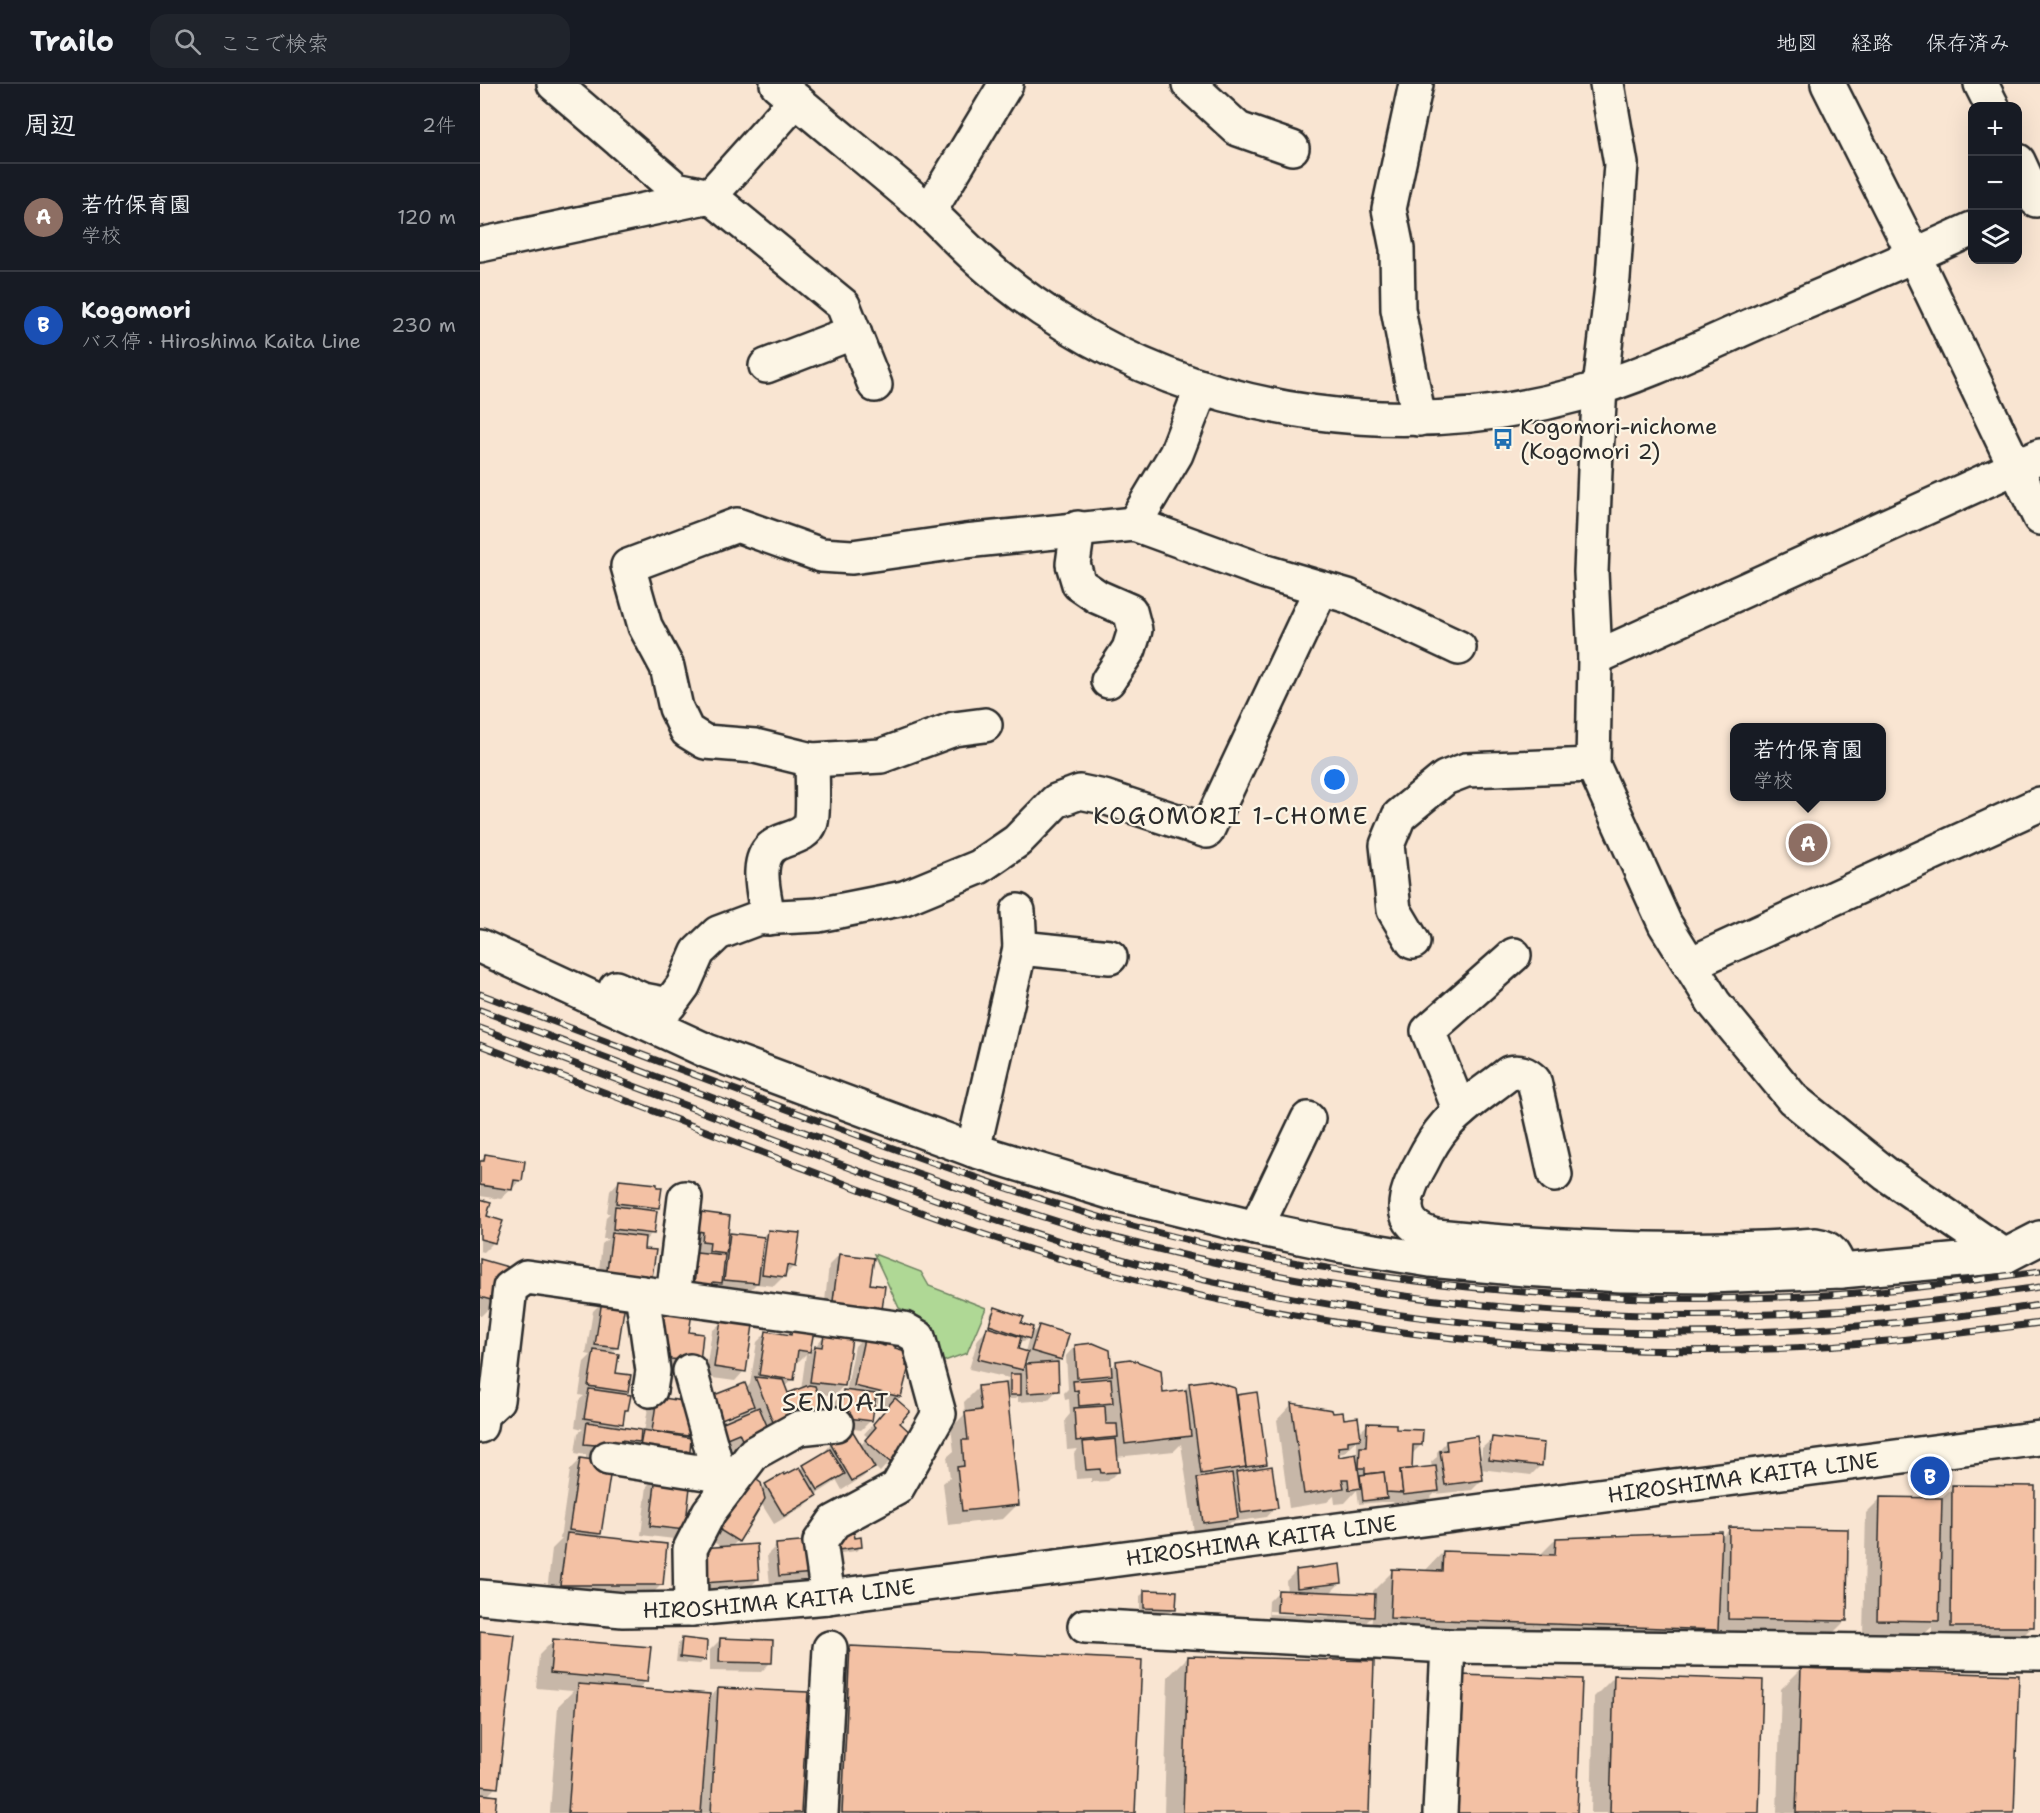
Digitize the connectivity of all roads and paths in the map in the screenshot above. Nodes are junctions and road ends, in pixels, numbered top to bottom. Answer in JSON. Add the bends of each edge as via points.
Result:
{"nodes":[{"id":1,"x":554,"y":84,"type":"edge"},
{"id":2,"x":1006,"y":84,"type":"edge"},
{"id":3,"x":1189,"y":84,"type":"edge"},
{"id":4,"x":1416,"y":84,"type":"edge"},
{"id":5,"x":1607,"y":84,"type":"edge"},
{"id":6,"x":1828,"y":84,"type":"edge"},
{"id":7,"x":1981,"y":84,"type":"edge"},
{"id":8,"x":787,"y":92,"type":"edge"},
{"id":9,"x":1990,"y":102,"type":"edge"},
{"id":10,"x":1292,"y":148,"type":"dead end"},
{"id":11,"x":2022,"y":174,"type":"edge"},
{"id":12,"x":710,"y":196,"type":"junction"},
{"id":13,"x":2031,"y":202,"type":"edge"},
{"id":14,"x":929,"y":212,"type":"junction"},
{"id":15,"x":1968,"y":232,"type":"edge"},
{"id":16,"x":480,"y":245,"type":"edge"},
{"id":17,"x":1914,"y":256,"type":"junction"},
{"id":18,"x":854,"y":332,"type":"junction"},
{"id":19,"x":766,"y":366,"type":"dead end"},
{"id":20,"x":875,"y":385,"type":"dead end"},
{"id":21,"x":1202,"y":387,"type":"junction"},
{"id":22,"x":1600,"y":387,"type":"junction"},
{"id":23,"x":1419,"y":419,"type":"junction"},
{"id":24,"x":2028,"y":461,"type":"edge"},
{"id":25,"x":2040,"y":518,"type":"edge"},
{"id":26,"x":1134,"y":524,"type":"junction"},
{"id":27,"x":1078,"y":528,"type":"junction"},
{"id":28,"x":1321,"y":589,"type":"junction"},
{"id":29,"x":1459,"y":648,"type":"dead end"},
{"id":30,"x":1595,"y":658,"type":"junction"},
{"id":31,"x":1108,"y":681,"type":"dead end"},
{"id":32,"x":985,"y":725,"type":"dead end"},
{"id":33,"x":812,"y":760,"type":"junction"},
{"id":34,"x":1593,"y":765,"type":"junction"},
{"id":35,"x":2040,"y":804,"type":"edge"},
{"id":36,"x":1018,"y":911,"type":"dead end"},
{"id":37,"x":768,"y":918,"type":"junction"},
{"id":38,"x":1413,"y":942,"type":"dead end"},
{"id":39,"x":480,"y":946,"type":"edge"},
{"id":40,"x":1020,"y":948,"type":"junction"},
{"id":41,"x":1514,"y":955,"type":"dead end"},
{"id":42,"x":1110,"y":957,"type":"dead end"},
{"id":43,"x":1690,"y":964,"type":"junction"},
{"id":44,"x":576,"y":990,"type":"junction"},
{"id":45,"x":1460,"y":1111,"type":"junction"},
{"id":46,"x":1308,"y":1119,"type":"dead end"},
{"id":47,"x":973,"y":1150,"type":"junction"},
{"id":48,"x":1555,"y":1175,"type":"dead end"},
{"id":49,"x":685,"y":1198,"type":"dead end"},
{"id":50,"x":1256,"y":1228,"type":"junction"},
{"id":51,"x":2040,"y":1238,"type":"edge"},
{"id":52,"x":2005,"y":1256,"type":"junction"},
{"id":53,"x":1841,"y":1271,"type":"junction"},
{"id":54,"x":657,"y":1295,"type":"junction"},
{"id":55,"x":690,"y":1371,"type":"dead end"},
{"id":56,"x":650,"y":1390,"type":"dead end"},
{"id":57,"x":836,"y":1424,"type":"dead end"},
{"id":58,"x":480,"y":1426,"type":"edge"},
{"id":59,"x":2040,"y":1438,"type":"edge"},
{"id":60,"x":608,"y":1458,"type":"dead end"},
{"id":61,"x":724,"y":1480,"type":"junction"},
{"id":62,"x":480,"y":1597,"type":"edge"},
{"id":63,"x":828,"y":1597,"type":"junction"},
{"id":64,"x":691,"y":1609,"type":"junction"},
{"id":65,"x":1085,"y":1626,"type":"dead end"},
{"id":66,"x":1448,"y":1646,"type":"junction"},
{"id":67,"x":830,"y":1648,"type":"dead end"},
{"id":68,"x":2040,"y":1653,"type":"edge"},
{"id":69,"x":821,"y":1813,"type":"edge"},
{"id":70,"x":1440,"y":1813,"type":"edge"}],
"edges":[{"from":1,"to":12,"type":"street","via":[[676,189]]},
{"from":2,"to":14,"type":"street"},
{"from":3,"to":10,"type":"street","via":[[1238,129]]},
{"from":4,"to":23,"type":"street","via":[[1389,209],[1396,249],[1398,309]]},
{"from":5,"to":22,"type":"street","via":[[1621,164]]},
{"from":6,"to":17,"type":"street"},
{"from":7,"to":9,"type":"street"},
{"from":8,"to":12,"type":"street"},
{"from":8,"to":14,"type":"street"},
{"from":11,"to":13,"type":"street"},
{"from":12,"to":16,"type":"street"},
{"from":12,"to":18,"type":"street","via":[[843,305]]},
{"from":14,"to":21,"type":"street","via":[[998,277],[1066,324],[1128,358]]},
{"from":15,"to":17,"type":"street"},
{"from":17,"to":22,"type":"street","via":[[1645,372]]},
{"from":17,"to":24,"type":"street"},
{"from":18,"to":19,"type":"street"},
{"from":18,"to":20,"type":"street"},
{"from":21,"to":23,"type":"street","via":[[1297,411]]},
{"from":21,"to":26,"type":"street","via":[[1176,454]]},
{"from":22,"to":23,"type":"street","via":[[1508,410]]},
{"from":22,"to":30,"type":"street","via":[[1592,572]]},
{"from":24,"to":25,"type":"street"},
{"from":24,"to":30,"type":"street"},
{"from":26,"to":27,"type":"street"},
{"from":26,"to":28,"type":"street"},
{"from":27,"to":31,"type":"street","via":[[1073,564],[1079,584],[1130,611],[1135,630],[1130,649]]},
{"from":27,"to":33,"type":"street","via":[[852,557],[821,555],[737,525],[628,566],[645,626],[667,667],[676,708],[687,731],[705,742],[755,746]]},
{"from":28,"to":29,"type":"street","via":[[1348,596]]},
{"from":28,"to":37,"type":"street","via":[[1207,831],[1080,792],[1056,801],[1017,841],[979,867],[904,898],[818,915]]},
{"from":30,"to":34,"type":"street"},
{"from":32,"to":33,"type":"street","via":[[954,729],[880,756]]},
{"from":33,"to":37,"type":"street","via":[[812,821],[803,833],[773,844],[764,858]]},
{"from":34,"to":38,"type":"street","via":[[1466,770],[1445,778],[1400,816],[1387,844],[1394,910]]},
{"from":34,"to":43,"type":"street","via":[[1665,924]]},
{"from":35,"to":43,"type":"street"},
{"from":36,"to":40,"type":"street"},
{"from":37,"to":44,"type":"street","via":[[718,933],[698,952],[683,986],[669,1005],[643,1000],[584,974]]},
{"from":39,"to":44,"type":"street"},
{"from":40,"to":42,"type":"street"},
{"from":40,"to":47,"type":"street"},
{"from":41,"to":45,"type":"street","via":[[1428,1032]]},
{"from":43,"to":52,"type":"street","via":[[1714,1003],[1793,1100],[1886,1174]]},
{"from":44,"to":47,"type":"street","via":[[706,1051]]},
{"from":45,"to":48,"type":"street","via":[[1509,1073],[1527,1074],[1534,1081]]},
{"from":45,"to":53,"type":"street","via":[[1434,1140],[1408,1191],[1407,1215],[1423,1233],[1524,1245],[1615,1249],[1816,1245],[1832,1251]]},
{"from":46,"to":50,"type":"street"},
{"from":47,"to":50,"type":"street","via":[[1110,1192]]},
{"from":49,"to":54,"type":"street"},
{"from":50,"to":53,"type":"street","via":[[1430,1260],[1525,1269],[1698,1276]]},
{"from":51,"to":52,"type":"street"},
{"from":52,"to":53,"type":"street"},
{"from":54,"to":56,"type":"street"},
{"from":54,"to":58,"type":"street","via":[[526,1277],[510,1288],[497,1400],[483,1414]]},
{"from":54,"to":63,"type":"street","via":[[904,1329],[918,1337],[939,1414],[897,1488],[834,1522],[820,1542]]},
{"from":55,"to":61,"type":"street"},
{"from":57,"to":61,"type":"street","via":[[798,1428],[754,1453]]},
{"from":59,"to":63,"type":"street","name":"HIROSHIMA KAITA LINE"},
{"from":60,"to":61,"type":"street"},
{"from":61,"to":64,"type":"street","via":[[690,1549]]},
{"from":62,"to":64,"type":"street","name":"HIROSHIMA KAITA LINE","via":[[623,1610]]},
{"from":63,"to":64,"type":"street","name":"HIROSHIMA KAITA LINE"},
{"from":65,"to":66,"type":"street"},
{"from":66,"to":68,"type":"street"},
{"from":66,"to":70,"type":"street"},
{"from":67,"to":69,"type":"street"}]}
